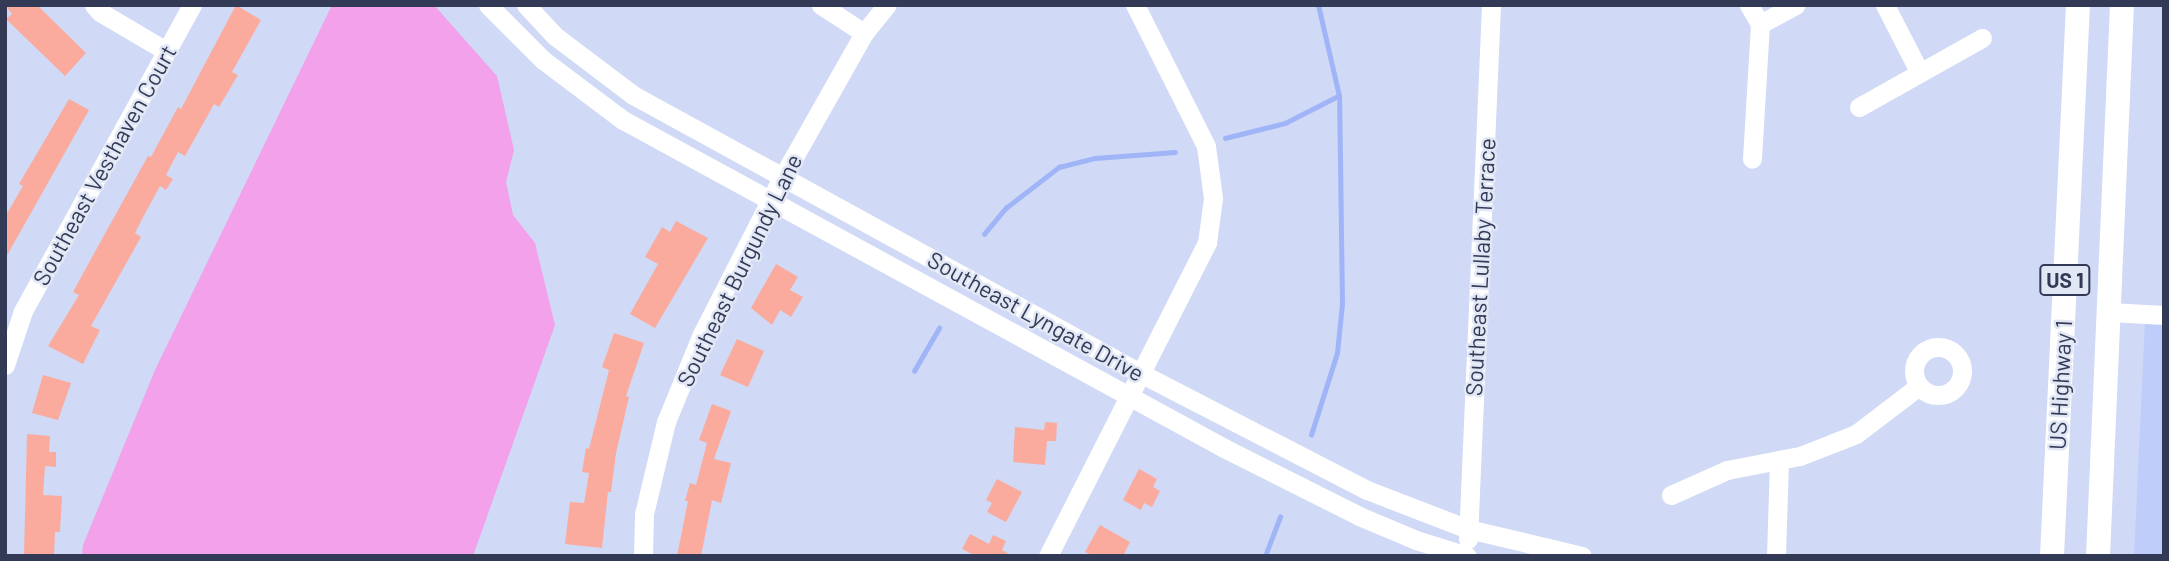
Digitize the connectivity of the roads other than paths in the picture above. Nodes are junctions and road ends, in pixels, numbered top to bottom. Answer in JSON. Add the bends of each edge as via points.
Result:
{"nodes":[{"id":1,"x":94,"y":5,"type":"edge"},
{"id":2,"x":192,"y":5,"type":"edge"},
{"id":3,"x":488,"y":5,"type":"edge"},
{"id":4,"x":526,"y":5,"type":"edge"},
{"id":5,"x":821,"y":5,"type":"edge"},
{"id":6,"x":887,"y":5,"type":"edge"},
{"id":7,"x":1135,"y":5,"type":"edge"},
{"id":8,"x":1490,"y":5,"type":"edge"},
{"id":9,"x":1749,"y":5,"type":"edge"},
{"id":10,"x":1795,"y":5,"type":"edge"},
{"id":11,"x":1885,"y":5,"type":"edge"},
{"id":12,"x":2078,"y":5,"type":"edge"},
{"id":13,"x":2122,"y":5,"type":"edge"},
{"id":14,"x":1760,"y":24,"type":"junction"},
{"id":15,"x":864,"y":33,"type":"junction"},
{"id":16,"x":1982,"y":38,"type":"dead end"},
{"id":17,"x":166,"y":51,"type":"junction"},
{"id":18,"x":1920,"y":73,"type":"junction"},
{"id":19,"x":1858,"y":107,"type":"dead end"},
{"id":20,"x":1752,"y":159,"type":"dead end"},
{"id":21,"x":782,"y":178,"type":"junction"},
{"id":22,"x":770,"y":201,"type":"junction"},
{"id":23,"x":2109,"y":312,"type":"junction"},
{"id":24,"x":2164,"y":315,"type":"edge"},
{"id":25,"x":5,"y":365,"type":"edge"},
{"id":26,"x":1142,"y":374,"type":"junction"},
{"id":27,"x":1919,"y":386,"type":"dead end"},
{"id":28,"x":1129,"y":397,"type":"junction"},
{"id":29,"x":1779,"y":460,"type":"junction"},
{"id":30,"x":1671,"y":495,"type":"dead end"},
{"id":31,"x":1468,"y":528,"type":"junction"},
{"id":32,"x":1460,"y":555,"type":"edge"},
{"id":33,"x":643,"y":556,"type":"edge"},
{"id":34,"x":1048,"y":556,"type":"edge"},
{"id":35,"x":1582,"y":556,"type":"edge"},
{"id":36,"x":1776,"y":556,"type":"edge"},
{"id":37,"x":2052,"y":556,"type":"edge"},
{"id":38,"x":2098,"y":556,"type":"edge"}],
"edges":[{"from":1,"to":17,"type":"street"},
{"from":2,"to":17,"type":"street","name":"Southeast Vesthaven Court"},
{"from":3,"to":22,"type":"street","name":"Southeast Lyngate Drive","via":[[543,60],[623,120]]},
{"from":4,"to":21,"type":"street","name":"Southeast Lyngate Drive","via":[[555,36],[633,95]]},
{"from":5,"to":15,"type":"street"},
{"from":6,"to":15,"type":"street","name":"Southeast Burgundy Lane"},
{"from":7,"to":26,"type":"street","via":[[1206,146],[1213,198],[1207,243]]},
{"from":8,"to":31,"type":"street","name":"Southeast Lullaby Terrace"},
{"from":9,"to":14,"type":"street"},
{"from":10,"to":14,"type":"street"},
{"from":11,"to":18,"type":"street"},
{"from":12,"to":37,"type":"main road","name":"US Highway 1","number":"US 1"},
{"from":13,"to":23,"type":"main road","name":"US Highway 1","number":"US 1"},
{"from":14,"to":20,"type":"street"},
{"from":15,"to":21,"type":"street","name":"Southeast Burgundy Lane"},
{"from":16,"to":18,"type":"street"},
{"from":17,"to":25,"type":"street","name":"Southeast Vesthaven Court","via":[[23,311]]},
{"from":18,"to":19,"type":"street"},
{"from":21,"to":22,"type":"street","name":"Southeast Burgundy Lane"},
{"from":21,"to":26,"type":"street","name":"Southeast Lyngate Drive"},
{"from":22,"to":28,"type":"street","name":"Southeast Lyngate Drive"},
{"from":22,"to":33,"type":"street","name":"Southeast Burgundy Lane","via":[[702,334],[666,422],[644,514]]},
{"from":23,"to":24,"type":"street"},
{"from":23,"to":38,"type":"main road","name":"US Highway 1","number":"US 1"},
{"from":26,"to":28,"type":"street"},
{"from":26,"to":31,"type":"street","name":"Southeast Lyngate Drive","via":[[1367,490]]},
{"from":27,"to":29,"type":"street","via":[[1856,434]]},
{"from":28,"to":32,"type":"street","name":"Southeast Lyngate Drive","via":[[1359,516]]},
{"from":28,"to":34,"type":"street"},
{"from":29,"to":30,"type":"street","via":[[1727,470]]},
{"from":29,"to":36,"type":"street"},
{"from":31,"to":32,"type":"street"},
{"from":31,"to":35,"type":"street","name":"Southeast Lyngate Drive"}]}
